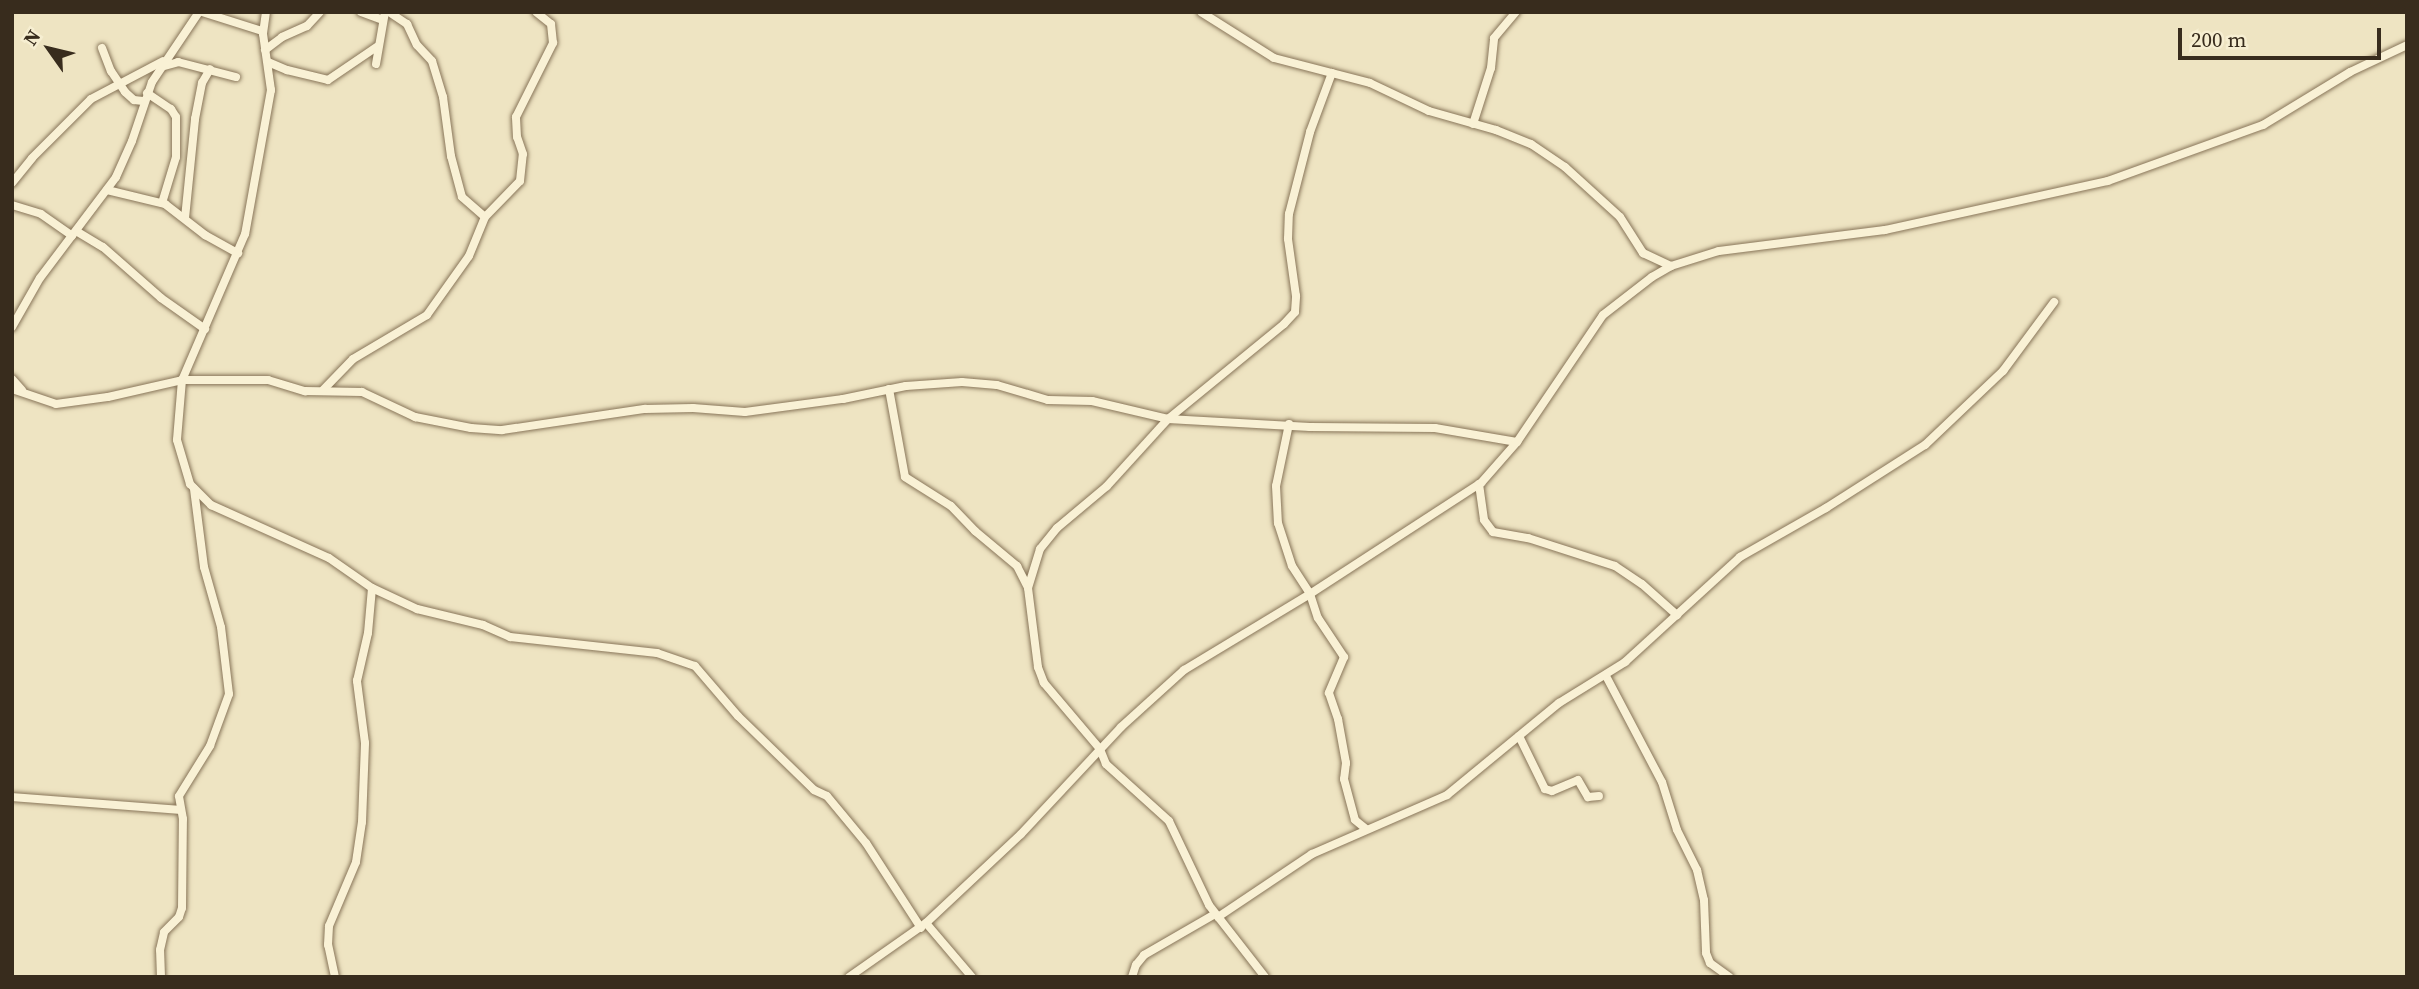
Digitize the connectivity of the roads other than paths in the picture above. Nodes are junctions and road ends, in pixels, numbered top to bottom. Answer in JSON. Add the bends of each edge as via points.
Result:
{"nodes":[{"id":1,"x":200,"y":12,"type":"edge"},
{"id":2,"x":266,"y":12,"type":"edge"},
{"id":3,"x":320,"y":12,"type":"edge"},
{"id":4,"x":361,"y":12,"type":"edge"},
{"id":5,"x":536,"y":12,"type":"edge"},
{"id":6,"x":1201,"y":12,"type":"edge"},
{"id":7,"x":1516,"y":12,"type":"edge"},
{"id":8,"x":386,"y":15,"type":"edge"},
{"id":9,"x":262,"y":31,"type":"junction"},
{"id":10,"x":2407,"y":45,"type":"edge"},
{"id":11,"x":378,"y":46,"type":"junction"},
{"id":12,"x":102,"y":48,"type":"dead end"},
{"id":13,"x":265,"y":50,"type":"junction"},
{"id":14,"x":268,"y":62,"type":"junction"},
{"id":15,"x":162,"y":64,"type":"junction"},
{"id":16,"x":376,"y":64,"type":"dead end"},
{"id":17,"x":210,"y":69,"type":"junction"},
{"id":18,"x":1332,"y":73,"type":"junction"},
{"id":19,"x":236,"y":77,"type":"dead end"},
{"id":20,"x":119,"y":84,"type":"junction"},
{"id":21,"x":145,"y":97,"type":"junction"},
{"id":22,"x":134,"y":100,"type":"junction"},
{"id":23,"x":139,"y":117,"type":"junction"},
{"id":24,"x":1473,"y":124,"type":"junction"},
{"id":25,"x":12,"y":183,"type":"edge"},
{"id":26,"x":107,"y":190,"type":"junction"},
{"id":27,"x":162,"y":203,"type":"junction"},
{"id":28,"x":12,"y":205,"type":"edge"},
{"id":29,"x":485,"y":217,"type":"junction"},
{"id":30,"x":185,"y":218,"type":"junction"},
{"id":31,"x":74,"y":234,"type":"junction"},
{"id":32,"x":238,"y":253,"type":"junction"},
{"id":33,"x":1671,"y":265,"type":"junction"},
{"id":34,"x":2054,"y":302,"type":"dead end"},
{"id":35,"x":12,"y":327,"type":"edge"},
{"id":36,"x":205,"y":328,"type":"junction"},
{"id":37,"x":12,"y":379,"type":"edge"},
{"id":38,"x":182,"y":380,"type":"junction"},
{"id":39,"x":17,"y":389,"type":"edge"},
{"id":40,"x":889,"y":389,"type":"junction"},
{"id":41,"x":323,"y":390,"type":"junction"},
{"id":42,"x":1168,"y":419,"type":"junction"},
{"id":43,"x":1289,"y":425,"type":"junction"},
{"id":44,"x":1517,"y":442,"type":"junction"},
{"id":45,"x":1479,"y":484,"type":"junction"},
{"id":46,"x":194,"y":489,"type":"junction"},
{"id":47,"x":372,"y":588,"type":"junction"},
{"id":48,"x":1028,"y":588,"type":"junction"},
{"id":49,"x":1310,"y":594,"type":"junction"},
{"id":50,"x":1677,"y":615,"type":"junction"},
{"id":51,"x":1606,"y":676,"type":"junction"},
{"id":52,"x":1519,"y":736,"type":"junction"},
{"id":53,"x":1100,"y":748,"type":"junction"},
{"id":54,"x":1599,"y":796,"type":"dead end"},
{"id":55,"x":12,"y":797,"type":"edge"},
{"id":56,"x":181,"y":810,"type":"junction"},
{"id":57,"x":1366,"y":829,"type":"junction"},
{"id":58,"x":1216,"y":915,"type":"junction"},
{"id":59,"x":924,"y":925,"type":"junction"},
{"id":60,"x":161,"y":977,"type":"edge"},
{"id":61,"x":335,"y":977,"type":"edge"},
{"id":62,"x":849,"y":977,"type":"edge"},
{"id":63,"x":972,"y":977,"type":"edge"},
{"id":64,"x":1132,"y":977,"type":"edge"},
{"id":65,"x":1265,"y":977,"type":"edge"},
{"id":66,"x":1729,"y":977,"type":"edge"}],
"edges":[{"from":1,"to":9,"type":"street"},
{"from":1,"to":15,"type":"street"},
{"from":2,"to":9,"type":"street"},
{"from":3,"to":13,"type":"street","via":[[307,26]]},
{"from":4,"to":8,"type":"street"},
{"from":5,"to":29,"type":"street","via":[[551,24],[552,43],[516,117],[522,177]]},
{"from":6,"to":18,"type":"street","via":[[1274,58]]},
{"from":7,"to":24,"type":"street","via":[[1494,38],[1491,68]]},
{"from":8,"to":11,"type":"street"},
{"from":8,"to":29,"type":"street","via":[[407,24],[432,61],[462,197]]},
{"from":9,"to":13,"type":"street"},
{"from":10,"to":33,"type":"street","via":[[2350,72],[2263,125],[2108,181],[1885,230],[1718,251]]},
{"from":11,"to":14,"type":"street","via":[[328,80]]},
{"from":11,"to":16,"type":"street"},
{"from":12,"to":20,"type":"street"},
{"from":13,"to":14,"type":"street"},
{"from":14,"to":32,"type":"street","via":[[271,90]]},
{"from":15,"to":17,"type":"street","via":[[178,62]]},
{"from":15,"to":20,"type":"street"},
{"from":15,"to":21,"type":"street"},
{"from":17,"to":19,"type":"street"},
{"from":17,"to":30,"type":"street","via":[[202,83],[195,120]]},
{"from":18,"to":24,"type":"street","via":[[1370,83],[1429,111]]},
{"from":18,"to":42,"type":"street","via":[[1310,132],[1289,214],[1287,239],[1295,312]]},
{"from":20,"to":22,"type":"street"},
{"from":20,"to":25,"type":"street","via":[[92,99]]},
{"from":21,"to":22,"type":"street"},
{"from":21,"to":23,"type":"street"},
{"from":21,"to":27,"type":"street","via":[[171,109],[176,117],[176,157]]},
{"from":22,"to":23,"type":"street"},
{"from":23,"to":26,"type":"street","via":[[125,160]]},
{"from":24,"to":33,"type":"street","via":[[1513,136],[1545,153],[1620,217],[1643,253]]},
{"from":26,"to":27,"type":"street"},
{"from":26,"to":31,"type":"street"},
{"from":27,"to":30,"type":"street"},
{"from":28,"to":31,"type":"street","via":[[41,214]]},
{"from":29,"to":41,"type":"street","via":[[469,256],[427,316],[353,359]]},
{"from":30,"to":32,"type":"street"},
{"from":31,"to":35,"type":"street","via":[[40,278]]},
{"from":31,"to":36,"type":"street","via":[[103,247],[161,298]]},
{"from":32,"to":36,"type":"street"},
{"from":33,"to":44,"type":"street","via":[[1603,315]]},
{"from":34,"to":50,"type":"street","via":[[2003,370],[1926,445],[1740,557]]},
{"from":36,"to":38,"type":"street"},
{"from":37,"to":39,"type":"street"},
{"from":38,"to":39,"type":"street","via":[[56,404]]},
{"from":38,"to":41,"type":"street","via":[[253,379],[306,391]]},
{"from":38,"to":46,"type":"street","via":[[177,440],[181,464]]},
{"from":40,"to":41,"type":"street","via":[[745,412],[645,409],[502,430],[445,424],[415,417],[362,392]]},
{"from":40,"to":42,"type":"street","via":[[981,383],[1048,400],[1093,401]]},
{"from":40,"to":48,"type":"street","via":[[905,477],[951,506],[1009,558]]},
{"from":42,"to":43,"type":"street"},
{"from":42,"to":48,"type":"street","via":[[1107,486],[1046,539]]},
{"from":43,"to":44,"type":"street","via":[[1435,428]]},
{"from":43,"to":49,"type":"street","via":[[1276,486],[1276,511],[1292,566]]},
{"from":44,"to":45,"type":"street"},
{"from":45,"to":49,"type":"street"},
{"from":45,"to":50,"type":"street","via":[[1485,520],[1493,532],[1528,538],[1615,566]]},
{"from":46,"to":47,"type":"street","via":[[211,505],[329,558]]},
{"from":46,"to":56,"type":"street","via":[[197,533],[221,627],[229,694],[210,746],[181,790]]},
{"from":47,"to":59,"type":"street","via":[[417,608],[510,637],[657,653],[695,666],[738,716],[814,790],[827,796]]},
{"from":47,"to":61,"type":"street","via":[[357,681],[365,743],[362,822],[356,862],[329,926]]},
{"from":48,"to":53,"type":"street","via":[[1041,676]]},
{"from":49,"to":53,"type":"street","via":[[1184,670]]},
{"from":49,"to":57,"type":"street","via":[[1318,618],[1345,660],[1329,693],[1338,719],[1346,763],[1344,779],[1355,820]]},
{"from":50,"to":51,"type":"street"},
{"from":51,"to":52,"type":"street","via":[[1559,703]]},
{"from":51,"to":66,"type":"street","via":[[1662,782],[1677,830],[1697,870],[1710,963]]},
{"from":52,"to":54,"type":"street","via":[[1545,789],[1552,791],[1578,780],[1588,797]]},
{"from":52,"to":57,"type":"street","via":[[1447,795]]},
{"from":53,"to":58,"type":"street","via":[[1106,764],[1169,821]]},
{"from":53,"to":59,"type":"street","via":[[1021,834]]},
{"from":55,"to":56,"type":"street"},
{"from":56,"to":60,"type":"street","via":[[182,908],[164,932]]},
{"from":57,"to":58,"type":"street","via":[[1312,854]]},
{"from":58,"to":64,"type":"street","via":[[1144,955]]},
{"from":58,"to":65,"type":"street"},
{"from":59,"to":62,"type":"street"},
{"from":59,"to":63,"type":"street"}]}
